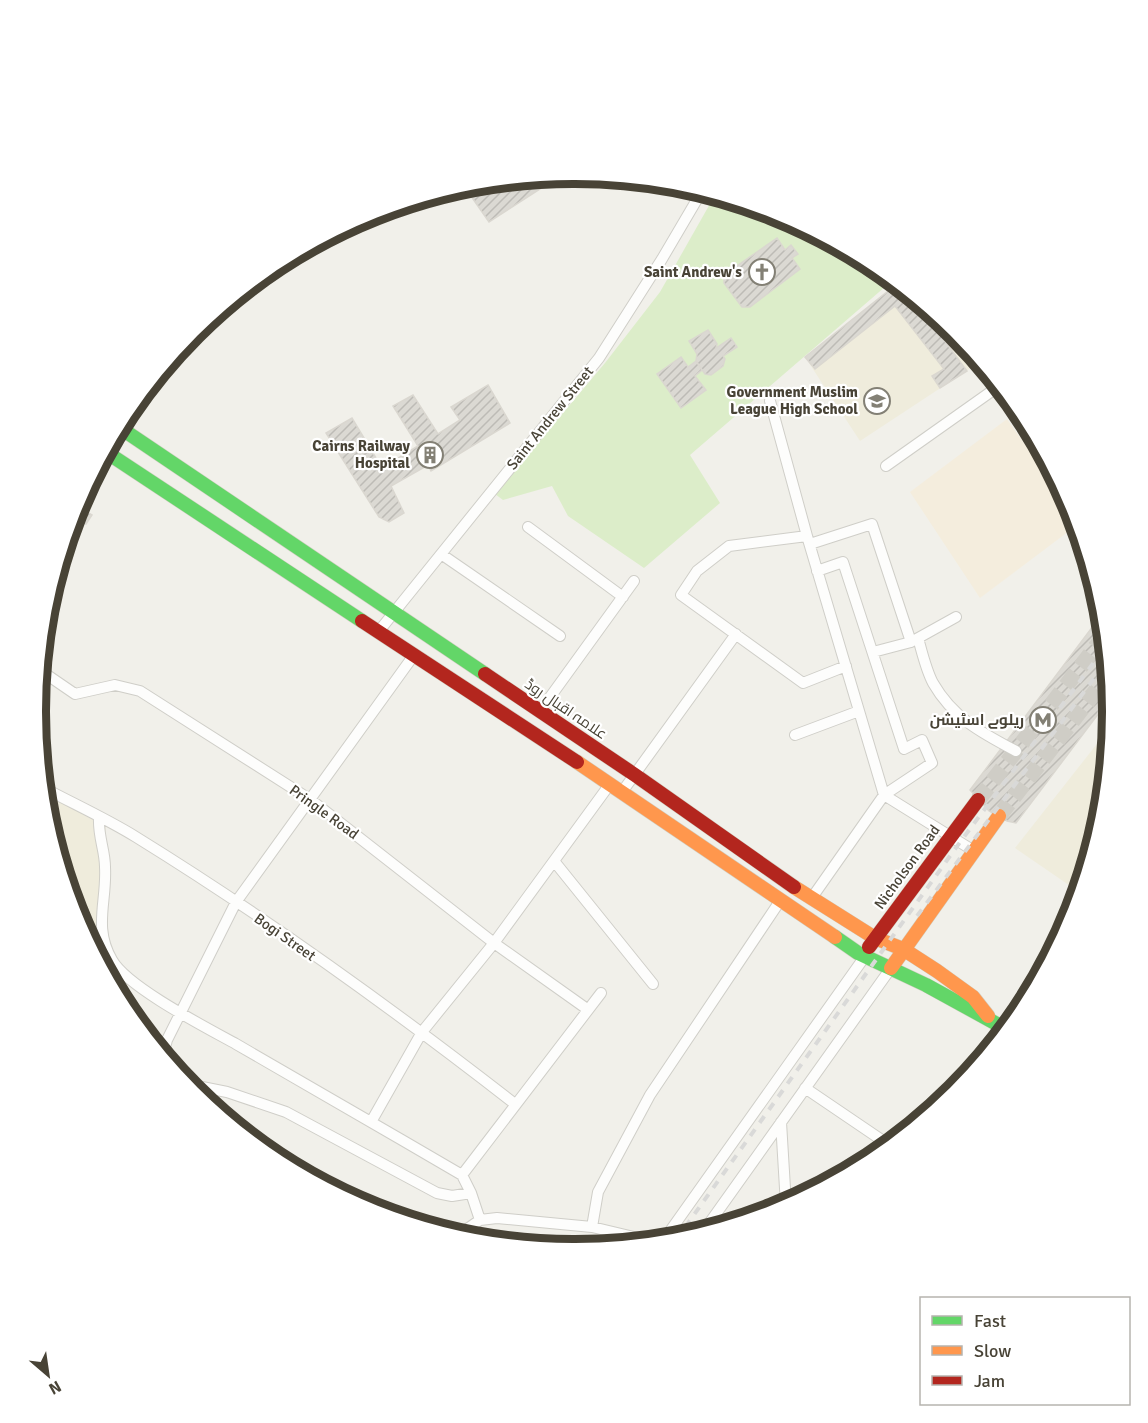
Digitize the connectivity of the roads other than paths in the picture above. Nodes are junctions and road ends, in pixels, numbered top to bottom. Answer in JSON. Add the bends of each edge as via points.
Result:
{"nodes":[{"id":1,"x":697,"y":199,"type":"edge"},
{"id":2,"x":992,"y":391,"type":"edge"},
{"id":3,"x":770,"y":401,"type":"dead end"},
{"id":4,"x":127,"y":432,"type":"edge"},
{"id":5,"x":113,"y":456,"type":"edge"},
{"id":6,"x":886,"y":466,"type":"dead end"},
{"id":7,"x":528,"y":527,"type":"dead end"},
{"id":8,"x":809,"y":540,"type":"junction"},
{"id":9,"x":441,"y":554,"type":"junction"},
{"id":10,"x":818,"y":570,"type":"junction"},
{"id":11,"x":634,"y":581,"type":"dead end"},
{"id":12,"x":623,"y":597,"type":"junction"},
{"id":13,"x":394,"y":613,"type":"junction"},
{"id":14,"x":956,"y":617,"type":"dead end"},
{"id":15,"x":379,"y":631,"type":"junction"},
{"id":16,"x":736,"y":634,"type":"junction"},
{"id":17,"x":560,"y":636,"type":"dead end"},
{"id":18,"x":914,"y":640,"type":"junction"},
{"id":19,"x":873,"y":652,"type":"junction"},
{"id":20,"x":414,"y":655,"type":"junction"},
{"id":21,"x":846,"y":666,"type":"junction"},
{"id":22,"x":48,"y":676,"type":"edge"},
{"id":23,"x":540,"y":711,"type":"junction"},
{"id":24,"x":859,"y":711,"type":"junction"},
{"id":25,"x":795,"y":735,"type":"dead end"},
{"id":26,"x":1016,"y":751,"type":"dead end"},
{"id":27,"x":635,"y":775,"type":"junction"},
{"id":28,"x":610,"y":784,"type":"junction"},
{"id":29,"x":622,"y":792,"type":"junction"},
{"id":30,"x":53,"y":793,"type":"edge"},
{"id":31,"x":884,"y":795,"type":"junction"},
{"id":32,"x":311,"y":800,"type":"junction"},
{"id":33,"x":978,"y":800,"type":"tunnel mouth"},
{"id":34,"x":999,"y":816,"type":"tunnel mouth"},
{"id":35,"x":99,"y":818,"type":"junction"},
{"id":36,"x":951,"y":835,"type":"junction"},
{"id":37,"x":974,"y":852,"type":"junction"},
{"id":38,"x":554,"y":861,"type":"junction"},
{"id":39,"x":811,"y":899,"type":"junction"},
{"id":40,"x":236,"y":902,"type":"junction"},
{"id":41,"x":780,"y":902,"type":"junction"},
{"id":42,"x":876,"y":938,"type":"junction"},
{"id":43,"x":494,"y":943,"type":"junction"},
{"id":44,"x":903,"y":949,"type":"junction"},
{"id":45,"x":864,"y":956,"type":"junction"},
{"id":46,"x":891,"y":968,"type":"junction"},
{"id":47,"x":654,"y":984,"type":"dead end"},
{"id":48,"x":601,"y":993,"type":"dead end"},
{"id":49,"x":587,"y":1009,"type":"junction"},
{"id":50,"x":181,"y":1012,"type":"junction"},
{"id":51,"x":990,"y":1019,"type":"junction"},
{"id":52,"x":999,"y":1024,"type":"edge"},
{"id":53,"x":422,"y":1032,"type":"junction"},
{"id":54,"x":166,"y":1045,"type":"edge"},
{"id":55,"x":205,"y":1088,"type":"edge"},
{"id":56,"x":805,"y":1088,"type":"junction"},
{"id":57,"x":515,"y":1104,"type":"junction"},
{"id":58,"x":371,"y":1122,"type":"junction"},
{"id":59,"x":782,"y":1122,"type":"junction"},
{"id":60,"x":881,"y":1140,"type":"edge"},
{"id":61,"x":462,"y":1175,"type":"junction"},
{"id":62,"x":471,"y":1193,"type":"junction"},
{"id":63,"x":786,"y":1195,"type":"edge"},
{"id":64,"x":480,"y":1220,"type":"junction"},
{"id":65,"x":711,"y":1221,"type":"edge"},
{"id":66,"x":592,"y":1227,"type":"junction"},
{"id":67,"x":468,"y":1228,"type":"edge"},
{"id":68,"x":671,"y":1230,"type":"edge"},
{"id":69,"x":629,"y":1236,"type":"edge"}],
"edges":[{"from":1,"to":9,"type":"street","name":"Saint Andrew Street","via":[[599,358]]},
{"from":2,"to":6,"type":"street"},
{"from":3,"to":8,"type":"street"},
{"from":4,"to":13,"type":"main road","name":"علامہ اقبال روڈ"},
{"from":5,"to":15,"type":"main road","name":"علامہ اقبال روڈ"},
{"from":7,"to":12,"type":"street"},
{"from":8,"to":10,"type":"street"},
{"from":8,"to":16,"type":"street","via":[[729,546],[697,571],[681,595]]},
{"from":8,"to":18,"type":"street","via":[[872,524]]},
{"from":9,"to":13,"type":"street","name":"Saint Andrew Street"},
{"from":9,"to":17,"type":"street"},
{"from":10,"to":19,"type":"street","via":[[843,562]]},
{"from":10,"to":21,"type":"street"},
{"from":11,"to":12,"type":"street"},
{"from":12,"to":23,"type":"street"},
{"from":13,"to":15,"type":"street","name":"Saint Andrew Street"},
{"from":13,"to":23,"type":"main road","name":"علامہ اقبال روڈ"},
{"from":14,"to":18,"type":"street"},
{"from":15,"to":20,"type":"main road","name":"علامہ اقبال روڈ"},
{"from":16,"to":21,"type":"street","via":[[803,683]]},
{"from":16,"to":27,"type":"street"},
{"from":18,"to":19,"type":"street"},
{"from":18,"to":26,"type":"street","via":[[932,682],[950,707],[973,728]]},
{"from":19,"to":31,"type":"street","via":[[904,749],[922,740],[932,763]]},
{"from":20,"to":28,"type":"main road","name":"علامہ اقبال روڈ"},
{"from":20,"to":32,"type":"street"},
{"from":21,"to":24,"type":"street"},
{"from":22,"to":32,"type":"street","name":"Pringle Road","via":[[75,694],[115,685],[140,691]]},
{"from":23,"to":27,"type":"main road","name":"علامہ اقبال روڈ"},
{"from":24,"to":25,"type":"street"},
{"from":24,"to":31,"type":"street"},
{"from":27,"to":29,"type":"street"},
{"from":27,"to":39,"type":"main road","name":"علامہ اقبال روڈ"},
{"from":28,"to":29,"type":"main road","name":"علامہ اقبال روڈ"},
{"from":28,"to":38,"type":"street"},
{"from":29,"to":41,"type":"main road","name":"علامہ اقبال روڈ"},
{"from":30,"to":35,"type":"street","name":"Bogi Street"},
{"from":31,"to":36,"type":"street"},
{"from":31,"to":39,"type":"street"},
{"from":32,"to":40,"type":"street"},
{"from":32,"to":43,"type":"street","name":"Pringle Road"},
{"from":33,"to":36,"type":"main road","name":"Nicholson Road"},
{"from":34,"to":37,"type":"main road"},
{"from":35,"to":40,"type":"street","name":"Bogi Street","via":[[135,836]]},
{"from":35,"to":50,"type":"street","via":[[98,832],[106,864],[100,920],[104,944],[113,963],[133,982]]},
{"from":36,"to":37,"type":"street"},
{"from":36,"to":42,"type":"main road","name":"Nicholson Road"},
{"from":37,"to":44,"type":"main road"},
{"from":38,"to":43,"type":"street"},
{"from":38,"to":47,"type":"street"},
{"from":39,"to":42,"type":"main road","name":"علامہ اقبال روڈ"},
{"from":40,"to":50,"type":"street"},
{"from":40,"to":53,"type":"street","name":"Bogi Street"},
{"from":41,"to":45,"type":"main road","name":"علامہ اقبال روڈ"},
{"from":41,"to":66,"type":"street","via":[[651,1095],[598,1192]]},
{"from":42,"to":44,"type":"main road","name":"علامہ اقبال روڈ"},
{"from":42,"to":45,"type":"main road","name":"Nicholson Road"},
{"from":43,"to":49,"type":"street","name":"Pringle Road"},
{"from":43,"to":53,"type":"street"},
{"from":44,"to":46,"type":"main road"},
{"from":44,"to":51,"type":"main road","name":"علامہ اقبال روڈ","via":[[973,997]]},
{"from":45,"to":46,"type":"main road","name":"علامہ اقبال روڈ"},
{"from":45,"to":68,"type":"street"},
{"from":46,"to":51,"type":"main road","name":"علامہ اقبال روڈ"},
{"from":46,"to":56,"type":"street"},
{"from":48,"to":49,"type":"street"},
{"from":49,"to":57,"type":"street"},
{"from":50,"to":54,"type":"street"},
{"from":50,"to":58,"type":"street"},
{"from":51,"to":52,"type":"main road","name":"علامہ اقبال روڈ"},
{"from":53,"to":57,"type":"street","name":"Bogi Street"},
{"from":53,"to":58,"type":"street"},
{"from":55,"to":62,"type":"street","via":[[286,1112],[437,1193]]},
{"from":56,"to":59,"type":"street"},
{"from":56,"to":60,"type":"street"},
{"from":57,"to":61,"type":"street"},
{"from":58,"to":61,"type":"street"},
{"from":59,"to":63,"type":"street"},
{"from":59,"to":65,"type":"street"},
{"from":61,"to":62,"type":"street"},
{"from":62,"to":64,"type":"street"},
{"from":64,"to":66,"type":"street","via":[[497,1218]]},
{"from":64,"to":67,"type":"street"},
{"from":66,"to":69,"type":"street"}]}
